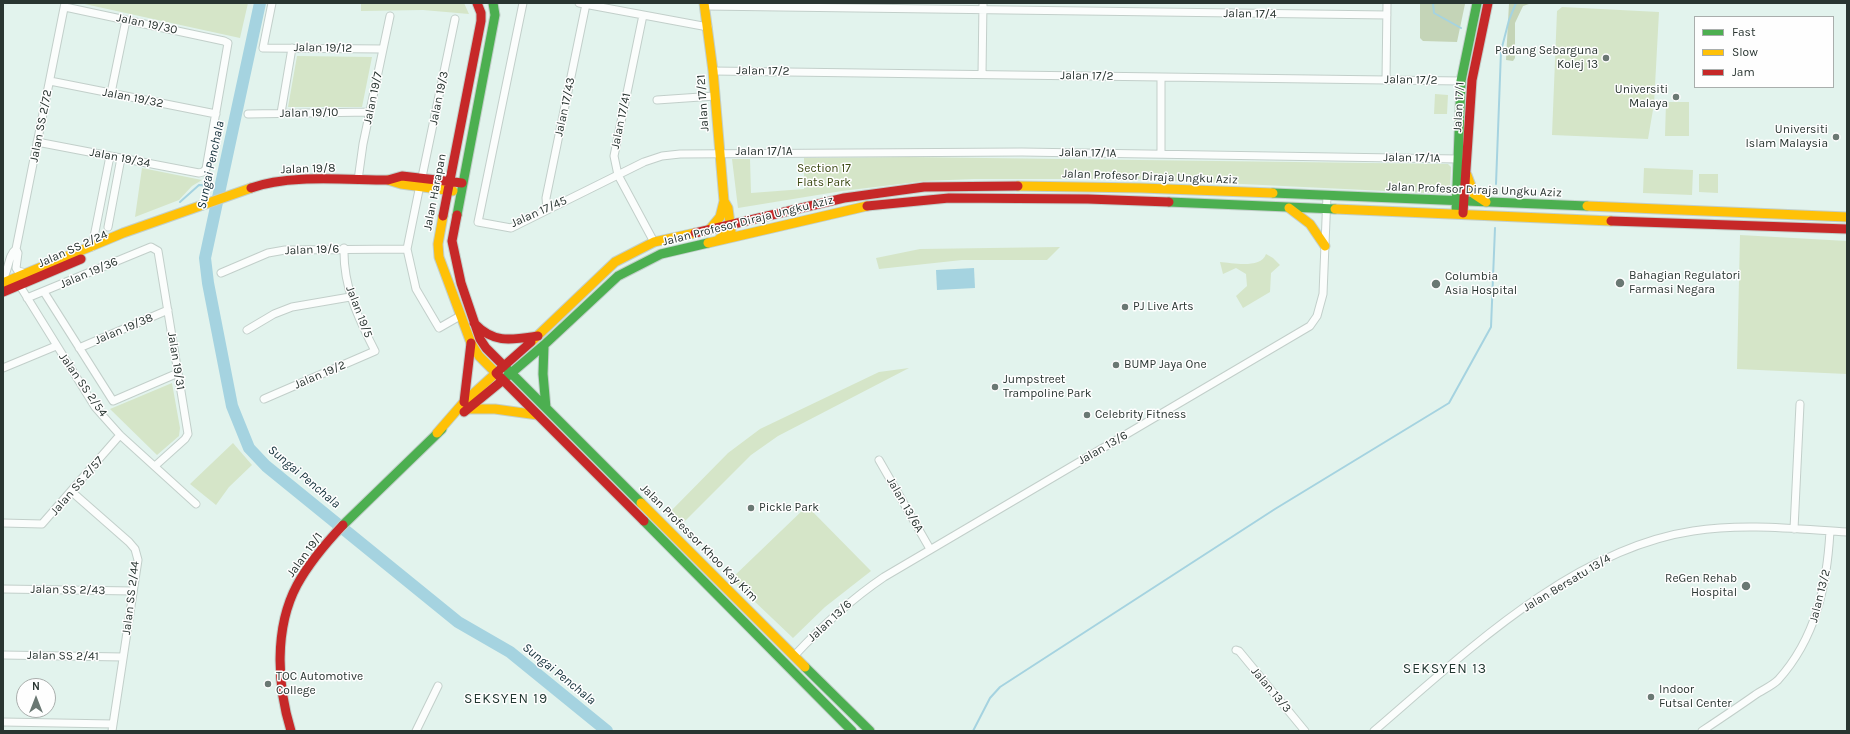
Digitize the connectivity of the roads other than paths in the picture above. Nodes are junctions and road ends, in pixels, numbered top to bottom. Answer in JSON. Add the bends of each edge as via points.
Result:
{"nodes":[{"id":1,"x":272,"y":3,"type":"edge"},
{"id":2,"x":477,"y":3,"type":"edge"},
{"id":3,"x":492,"y":3,"type":"edge"},
{"id":4,"x":523,"y":3,"type":"edge"},
{"id":5,"x":1387,"y":3,"type":"edge"},
{"id":6,"x":1477,"y":3,"type":"edge"},
{"id":7,"x":1488,"y":3,"type":"edge"},
{"id":8,"x":583,"y":4,"type":"edge"},
{"id":9,"x":65,"y":5,"type":"edge"},
{"id":10,"x":705,"y":5,"type":"edge"},
{"id":11,"x":983,"y":7,"type":"edge"},
{"id":12,"x":643,"y":15,"type":"junction"},
{"id":13,"x":1387,"y":15,"type":"junction"},
{"id":14,"x":390,"y":16,"type":"dead end"},
{"id":15,"x":455,"y":19,"type":"dead end"},
{"id":16,"x":126,"y":20,"type":"junction"},
{"id":17,"x":708,"y":27,"type":"junction"},
{"id":18,"x":292,"y":48,"type":"junction"},
{"id":19,"x":383,"y":49,"type":"junction"},
{"id":20,"x":713,"y":71,"type":"junction"},
{"id":21,"x":982,"y":74,"type":"junction"},
{"id":22,"x":1161,"y":76,"type":"junction"},
{"id":23,"x":1386,"y":80,"type":"junction"},
{"id":24,"x":50,"y":81,"type":"junction"},
{"id":25,"x":1461,"y":81,"type":"junction"},
{"id":26,"x":110,"y":93,"type":"junction"},
{"id":27,"x":715,"y":96,"type":"junction"},
{"id":28,"x":657,"y":100,"type":"dead end"},
{"id":29,"x":370,"y":112,"type":"junction"},
{"id":30,"x":216,"y":114,"type":"junction"},
{"id":31,"x":248,"y":114,"type":"dead end"},
{"id":32,"x":281,"y":114,"type":"junction"},
{"id":33,"x":37,"y":142,"type":"junction"},
{"id":34,"x":719,"y":153,"type":"junction"},
{"id":35,"x":1161,"y":154,"type":"junction"},
{"id":36,"x":110,"y":156,"type":"junction"},
{"id":37,"x":121,"y":158,"type":"junction"},
{"id":38,"x":1458,"y":159,"type":"junction"},
{"id":39,"x":618,"y":175,"type":"junction"},
{"id":40,"x":1467,"y":175,"type":"junction"},
{"id":41,"x":358,"y":180,"type":"junction"},
{"id":42,"x":421,"y":181,"type":"junction"},
{"id":43,"x":448,"y":186,"type":"junction"},
{"id":44,"x":462,"y":188,"type":"junction"},
{"id":45,"x":229,"y":195,"type":"joint"},
{"id":46,"x":1327,"y":195,"type":"junction"},
{"id":47,"x":724,"y":201,"type":"junction"},
{"id":48,"x":1460,"y":202,"type":"junction"},
{"id":49,"x":1490,"y":203,"type":"junction"},
{"id":50,"x":1286,"y":206,"type":"junction"},
{"id":51,"x":1326,"y":208,"type":"junction"},
{"id":52,"x":547,"y":210,"type":"junction"},
{"id":53,"x":1460,"y":213,"type":"junction"},
{"id":54,"x":1847,"y":217,"type":"edge"},
{"id":55,"x":151,"y":224,"type":"junction"},
{"id":56,"x":731,"y":225,"type":"junction"},
{"id":57,"x":1765,"y":226,"type":"junction"},
{"id":58,"x":108,"y":227,"type":"dead end"},
{"id":59,"x":710,"y":229,"type":"junction"},
{"id":60,"x":1847,"y":229,"type":"edge"},
{"id":61,"x":1847,"y":234,"type":"edge"},
{"id":62,"x":715,"y":240,"type":"junction"},
{"id":63,"x":654,"y":242,"type":"junction"},
{"id":64,"x":1325,"y":246,"type":"junction"},
{"id":65,"x":92,"y":247,"type":"junction"},
{"id":66,"x":151,"y":247,"type":"joint"},
{"id":67,"x":344,"y":248,"type":"junction"},
{"id":68,"x":16,"y":249,"type":"junction"},
{"id":69,"x":407,"y":249,"type":"junction"},
{"id":70,"x":29,"y":273,"type":"junction"},
{"id":71,"x":221,"y":273,"type":"dead end"},
{"id":72,"x":3,"y":278,"type":"edge"},
{"id":73,"x":3,"y":283,"type":"edge"},
{"id":74,"x":20,"y":286,"type":"junction"},
{"id":75,"x":3,"y":292,"type":"edge"},
{"id":76,"x":44,"y":292,"type":"junction"},
{"id":77,"x":350,"y":297,"type":"junction"},
{"id":78,"x":27,"y":298,"type":"junction"},
{"id":79,"x":168,"y":310,"type":"junction"},
{"id":80,"x":460,"y":316,"type":"junction"},
{"id":81,"x":474,"y":323,"type":"junction"},
{"id":82,"x":247,"y":330,"type":"dead end"},
{"id":83,"x":538,"y":336,"type":"junction"},
{"id":84,"x":471,"y":343,"type":"junction"},
{"id":85,"x":544,"y":345,"type":"junction"},
{"id":86,"x":56,"y":346,"type":"junction"},
{"id":87,"x":79,"y":348,"type":"junction"},
{"id":88,"x":375,"y":351,"type":"joint"},
{"id":89,"x":504,"y":366,"type":"junction"},
{"id":90,"x":3,"y":368,"type":"edge"},
{"id":91,"x":178,"y":373,"type":"junction"},
{"id":92,"x":511,"y":373,"type":"junction"},
{"id":93,"x":499,"y":376,"type":"junction"},
{"id":94,"x":264,"y":399,"type":"dead end"},
{"id":95,"x":1800,"y":404,"type":"dead end"},
{"id":96,"x":466,"y":406,"type":"junction"},
{"id":97,"x":546,"y":408,"type":"junction"},
{"id":98,"x":538,"y":415,"type":"junction"},
{"id":99,"x":120,"y":435,"type":"junction"},
{"id":100,"x":879,"y":460,"type":"dead end"},
{"id":101,"x":155,"y":466,"type":"junction"},
{"id":102,"x":72,"y":492,"type":"junction"},
{"id":103,"x":196,"y":504,"type":"dead end"},
{"id":104,"x":3,"y":523,"type":"edge"},
{"id":105,"x":1794,"y":529,"type":"junction"},
{"id":106,"x":1830,"y":531,"type":"junction"},
{"id":107,"x":1847,"y":532,"type":"edge"},
{"id":108,"x":930,"y":549,"type":"junction"},
{"id":109,"x":3,"y":589,"type":"edge"},
{"id":110,"x":133,"y":591,"type":"junction"},
{"id":111,"x":1236,"y":650,"type":"dead end"},
{"id":112,"x":3,"y":655,"type":"edge"},
{"id":113,"x":794,"y":656,"type":"junction"},
{"id":114,"x":123,"y":657,"type":"junction"},
{"id":115,"x":438,"y":686,"type":"dead end"},
{"id":116,"x":3,"y":722,"type":"edge"},
{"id":117,"x":113,"y":728,"type":"edge"},
{"id":118,"x":291,"y":731,"type":"edge"},
{"id":119,"x":416,"y":731,"type":"edge"},
{"id":120,"x":852,"y":731,"type":"edge"},
{"id":121,"x":870,"y":731,"type":"edge"},
{"id":122,"x":1305,"y":731,"type":"edge"},
{"id":123,"x":1374,"y":731,"type":"edge"},
{"id":124,"x":1702,"y":731,"type":"edge"}],
"edges":[{"from":1,"to":18,"type":"street","name":"Jalan 19/12","via":[[263,48]]},
{"from":2,"to":43,"type":"main road","name":"Jalan Harapan","via":[[481,21]]},
{"from":3,"to":44,"type":"main road","via":[[495,15]]},
{"from":4,"to":52,"type":"street","name":"Jalan 17/45","via":[[478,222],[511,228]]},
{"from":5,"to":13,"type":"street"},
{"from":6,"to":25,"type":"main road","name":"Jalan 17/1"},
{"from":7,"to":40,"type":"main road","name":"Jalan 17/1","via":[[1472,80]]},
{"from":8,"to":12,"type":"street"},
{"from":8,"to":52,"type":"street","name":"Jalan 17/43","via":[[546,198]]},
{"from":9,"to":16,"type":"street","name":"Jalan 19/30"},
{"from":9,"to":24,"type":"street","name":"Jalan SS 2/72"},
{"from":10,"to":11,"type":"street","name":"Jalan 17/4"},
{"from":10,"to":17,"type":"main road","name":"Jalan 17/21"},
{"from":11,"to":13,"type":"street","name":"Jalan 17/4"},
{"from":11,"to":21,"type":"street"},
{"from":12,"to":17,"type":"street"},
{"from":12,"to":39,"type":"street","name":"Jalan 17/41","via":[[614,156]]},
{"from":13,"to":23,"type":"street"},
{"from":14,"to":19,"type":"street","name":"Jalan 19/7"},
{"from":15,"to":42,"type":"street","name":"Jalan 19/3"},
{"from":16,"to":26,"type":"street"},
{"from":16,"to":30,"type":"street","name":"Jalan 19/30","via":[[224,40],[228,43]]},
{"from":17,"to":20,"type":"main road","name":"Jalan 17/21"},
{"from":18,"to":19,"type":"street","name":"Jalan 19/12"},
{"from":18,"to":32,"type":"street"},
{"from":19,"to":29,"type":"street","name":"Jalan 19/7"},
{"from":20,"to":21,"type":"street","name":"Jalan 17/2"},
{"from":20,"to":27,"type":"main road","name":"Jalan 17/21"},
{"from":21,"to":22,"type":"street","name":"Jalan 17/2"},
{"from":22,"to":23,"type":"street","name":"Jalan 17/2"},
{"from":22,"to":35,"type":"street"},
{"from":23,"to":25,"type":"street","name":"Jalan 17/2"},
{"from":24,"to":26,"type":"street","name":"Jalan 19/32"},
{"from":24,"to":33,"type":"street","name":"Jalan SS 2/72"},
{"from":25,"to":38,"type":"main road","name":"Jalan 17/1"},
{"from":26,"to":30,"type":"street","name":"Jalan 19/32"},
{"from":27,"to":28,"type":"street"},
{"from":27,"to":34,"type":"main road","name":"Jalan 17/21"},
{"from":29,"to":32,"type":"street","name":"Jalan 19/10"},
{"from":29,"to":41,"type":"street","name":"Jalan 19/7"},
{"from":30,"to":37,"type":"street","name":"Jalan 19/34","via":[[206,169],[203,172]]},
{"from":31,"to":32,"type":"street","name":"Jalan 19/10"},
{"from":33,"to":36,"type":"street","name":"Jalan 19/34"},
{"from":33,"to":68,"type":"street","name":"Jalan SS 2/72"},
{"from":34,"to":35,"type":"street","name":"Jalan 17/1A"},
{"from":34,"to":39,"type":"street","name":"Jalan 17/45","via":[[662,156]]},
{"from":34,"to":47,"type":"main road","name":"Jalan 17/21"},
{"from":35,"to":38,"type":"street","name":"Jalan 17/1A"},
{"from":36,"to":37,"type":"street","name":"Jalan 19/34"},
{"from":36,"to":65,"type":"street"},
{"from":37,"to":58,"type":"street"},
{"from":38,"to":48,"type":"main road","name":"Jalan 17/1"},
{"from":39,"to":52,"type":"street","name":"Jalan 17/45"},
{"from":39,"to":63,"type":"street","name":"Jalan 17/41"},
{"from":40,"to":48,"type":"main road","name":"Jalan 17/1"},
{"from":40,"to":49,"type":"main road","via":[[1472,192],[1479,200]]},
{"from":41,"to":42,"type":"main road","name":"Jalan 19/8","via":[[388,180],[401,184]]},
{"from":41,"to":45,"type":"main road","name":"Jalan 19/8","via":[[277,182]]},
{"from":42,"to":43,"type":"main road","name":"Jalan 19/8"},
{"from":42,"to":69,"type":"street","name":"Jalan 19/3"},
{"from":43,"to":44,"type":"main road","name":"Jalan 19/8"},
{"from":43,"to":80,"type":"main road","name":"Jalan Harapan","via":[[438,244],[439,257]]},
{"from":44,"to":81,"type":"main road","via":[[452,241],[455,260]]},
{"from":45,"to":55,"type":"main road","name":"Jalan SS 2/24"},
{"from":46,"to":48,"type":"main road","name":"Jalan Profesor Diraja Ungku Aziz"},
{"from":46,"to":51,"type":"street","name":"Jalan 13/6"},
{"from":46,"to":56,"type":"main road","name":"Jalan Profesor Diraja Ungku Aziz","via":[[1054,186],[924,187],[844,198]]},
{"from":47,"to":56,"type":"main road","name":"Jalan 17/21"},
{"from":47,"to":59,"type":"main road","name":"Jalan 17/21","via":[[720,217]]},
{"from":48,"to":49,"type":"main road","name":"Jalan Profesor Diraja Ungku Aziz"},
{"from":48,"to":53,"type":"main road","name":"Jalan 17/1"},
{"from":49,"to":54,"type":"main road","name":"Jalan Profesor Diraja Ungku Aziz"},
{"from":50,"to":51,"type":"main road","name":"Jalan Profesor Diraja Ungku Aziz"},
{"from":50,"to":62,"type":"main road","name":"Jalan Profesor Diraja Ungku Aziz","via":[[1080,198],[949,198],[846,209]]},
{"from":50,"to":64,"type":"main road","via":[[1306,217]]},
{"from":51,"to":53,"type":"main road","name":"Jalan Profesor Diraja Ungku Aziz"},
{"from":51,"to":64,"type":"street","name":"Jalan 13/6"},
{"from":53,"to":57,"type":"main road","name":"Jalan Profesor Diraja Ungku Aziz"},
{"from":55,"to":65,"type":"main road","name":"Jalan SS 2/24"},
{"from":55,"to":74,"type":"main road","name":"Jalan SS 2/24","via":[[125,240]]},
{"from":56,"to":59,"type":"main road","name":"Jalan Profesor Diraja Ungku Aziz"},
{"from":56,"to":62,"type":"main road","via":[[730,231]]},
{"from":57,"to":60,"type":"main road","name":"Jalan Profesor Diraja Ungku Aziz"},
{"from":57,"to":61,"type":"main road"},
{"from":59,"to":63,"type":"main road","name":"Jalan Profesor Diraja Ungku Aziz"},
{"from":62,"to":85,"type":"main road","name":"Jalan Profesor Diraja Ungku Aziz","via":[[661,254],[618,276]]},
{"from":63,"to":83,"type":"main road","name":"Jalan Profesor Diraja Ungku Aziz","via":[[606,269]]},
{"from":64,"to":108,"type":"street","name":"Jalan 13/6","via":[[1322,300],[1318,316],[1310,326]]},
{"from":65,"to":70,"type":"main road","name":"Jalan SS 2/24"},
{"from":66,"to":76,"type":"street","name":"Jalan 19/36"},
{"from":66,"to":79,"type":"street","name":"Jalan 19/31","via":[[158,251]]},
{"from":67,"to":69,"type":"street","name":"Jalan 19/6"},
{"from":67,"to":71,"type":"street","name":"Jalan 19/6","via":[[268,253]]},
{"from":67,"to":77,"type":"street","name":"Jalan 19/5"},
{"from":68,"to":70,"type":"street","name":"Jalan SS 2/72","via":[[16,268],[24,274]]},
{"from":68,"to":72,"type":"street","name":"Jalan SS 2/72","via":[[12,252]]},
{"from":69,"to":80,"type":"street","name":"Jalan 19/3","via":[[416,289],[438,328]]},
{"from":70,"to":73,"type":"main road","name":"Jalan SS 2/24"},
{"from":74,"to":75,"type":"main road","name":"Jalan SS 2/24"},
{"from":74,"to":78,"type":"street","name":"Jalan SS 2/54"},
{"from":76,"to":78,"type":"street","name":"Jalan 19/36"},
{"from":76,"to":87,"type":"street"},
{"from":77,"to":82,"type":"street","via":[[292,307]]},
{"from":77,"to":88,"type":"street","name":"Jalan 19/5"},
{"from":78,"to":86,"type":"street","name":"Jalan SS 2/54"},
{"from":79,"to":87,"type":"street","name":"Jalan 19/38"},
{"from":79,"to":91,"type":"street","name":"Jalan 19/31"},
{"from":80,"to":84,"type":"main road","name":"Jalan Harapan"},
{"from":81,"to":83,"type":"main road","via":[[488,336],[510,339]]},
{"from":81,"to":89,"type":"main road","via":[[486,348]]},
{"from":83,"to":89,"type":"main road","name":"Jalan Profesor Diraja Ungku Aziz"},
{"from":84,"to":93,"type":"main road","name":"Jalan Harapan","via":[[479,356]]},
{"from":84,"to":96,"type":"main road"},
{"from":85,"to":92,"type":"main road","name":"Jalan Profesor Diraja Ungku Aziz"},
{"from":85,"to":97,"type":"main road"},
{"from":86,"to":90,"type":"street"},
{"from":86,"to":99,"type":"street","name":"Jalan SS 2/54","via":[[95,407]]},
{"from":87,"to":91,"type":"street","via":[[113,401]]},
{"from":88,"to":94,"type":"street","name":"Jalan 19/2"},
{"from":89,"to":92,"type":"main road","name":"Jalan Professor Khoo Kay Kim"},
{"from":89,"to":93,"type":"main road","name":"Jalan Profesor Diraja Ungku Aziz"},
{"from":91,"to":101,"type":"street","name":"Jalan 19/31","via":[[188,434]]},
{"from":92,"to":93,"type":"main road","name":"Jalan Profesor Diraja Ungku Aziz"},
{"from":92,"to":97,"type":"main road","name":"Jalan Professor Khoo Kay Kim"},
{"from":93,"to":96,"type":"main road","name":"Jalan 19/1"},
{"from":93,"to":98,"type":"main road","name":"Jalan Professor Khoo Kay Kim"},
{"from":95,"to":105,"type":"street"},
{"from":96,"to":98,"type":"main road"},
{"from":96,"to":118,"type":"main road","name":"Jalan 19/1","via":[[331,539],[296,588],[289,608],[282,645],[281,697]]},
{"from":97,"to":113,"type":"main road","name":"Jalan Professor Khoo Kay Kim"},
{"from":98,"to":120,"type":"main road","name":"Jalan Professor Khoo Kay Kim"},
{"from":99,"to":101,"type":"street","name":"Jalan SS 2/54"},
{"from":99,"to":102,"type":"street","name":"Jalan SS 2/57"},
{"from":100,"to":108,"type":"street","name":"Jalan 13/6A"},
{"from":101,"to":103,"type":"street","name":"Jalan SS 2/54"},
{"from":102,"to":104,"type":"street","name":"Jalan SS 2/57","via":[[42,524]]},
{"from":102,"to":110,"type":"street","name":"Jalan SS 2/44","via":[[135,549],[138,560]]},
{"from":105,"to":106,"type":"street","name":"Jalan Bersatu 13/4"},
{"from":105,"to":123,"type":"street","name":"Jalan Bersatu 13/4","via":[[1742,526],[1693,531],[1614,554],[1566,580],[1502,624]]},
{"from":106,"to":107,"type":"street","name":"Jalan Bersatu 13/4"},
{"from":106,"to":124,"type":"street","name":"Jalan 13/2","via":[[1828,564],[1819,608],[1812,628],[1797,654],[1777,680]]},
{"from":108,"to":113,"type":"street","name":"Jalan 13/6","via":[[858,595]]},
{"from":109,"to":110,"type":"street","name":"Jalan SS 2/43"},
{"from":110,"to":114,"type":"street","name":"Jalan SS 2/44"},
{"from":111,"to":122,"type":"street","name":"Jalan 13/3"},
{"from":112,"to":114,"type":"street","name":"Jalan SS 2/41"},
{"from":113,"to":121,"type":"main road","name":"Jalan Professor Khoo Kay Kim"},
{"from":114,"to":117,"type":"street","name":"Jalan SS 2/44"},
{"from":115,"to":119,"type":"street"},
{"from":116,"to":117,"type":"street"}]}
